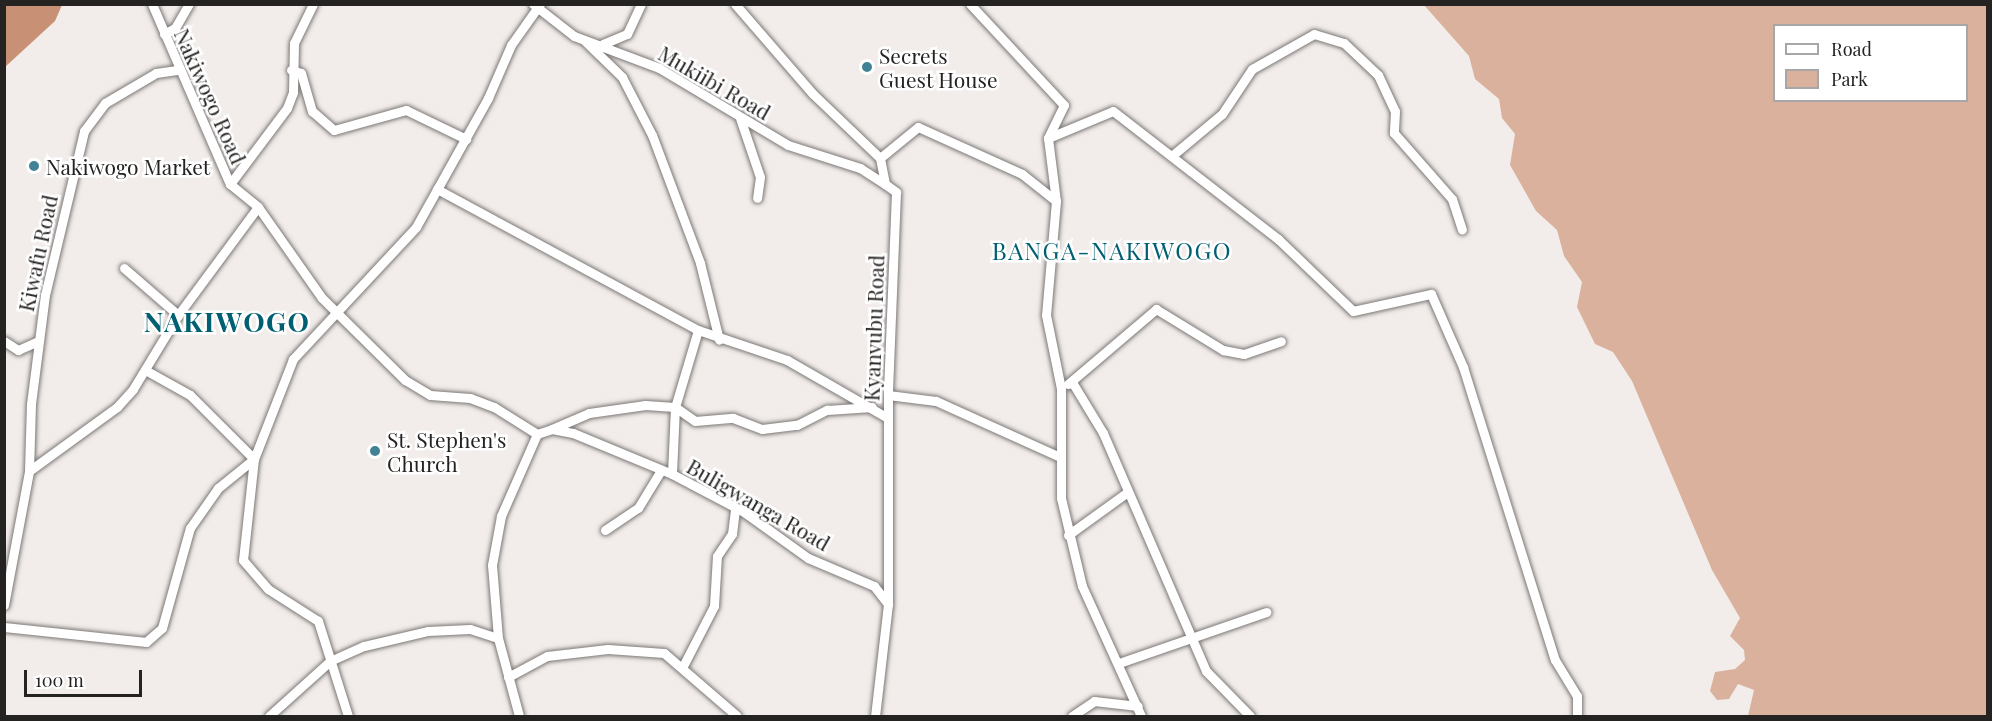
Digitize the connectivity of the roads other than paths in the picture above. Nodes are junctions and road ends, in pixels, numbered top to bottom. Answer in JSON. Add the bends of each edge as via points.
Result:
{"nodes":[{"id":1,"x":152,"y":4,"type":"edge"},
{"id":2,"x":189,"y":4,"type":"edge"},
{"id":3,"x":313,"y":4,"type":"edge"},
{"id":4,"x":641,"y":4,"type":"edge"},
{"id":5,"x":735,"y":4,"type":"edge"},
{"id":6,"x":970,"y":4,"type":"edge"},
{"id":7,"x":537,"y":6,"type":"edge"},
{"id":8,"x":164,"y":34,"type":"junction"},
{"id":9,"x":583,"y":39,"type":"junction"},
{"id":10,"x":603,"y":44,"type":"junction"},
{"id":11,"x":177,"y":70,"type":"junction"},
{"id":12,"x":291,"y":70,"type":"junction"},
{"id":13,"x":740,"y":118,"type":"junction"},
{"id":14,"x":1048,"y":138,"type":"junction"},
{"id":15,"x":466,"y":139,"type":"junction"},
{"id":16,"x":1174,"y":154,"type":"junction"},
{"id":17,"x":880,"y":159,"type":"junction"},
{"id":18,"x":230,"y":184,"type":"junction"},
{"id":19,"x":885,"y":184,"type":"junction"},
{"id":20,"x":437,"y":189,"type":"junction"},
{"id":21,"x":757,"y":198,"type":"dead end"},
{"id":22,"x":1056,"y":201,"type":"junction"},
{"id":23,"x":258,"y":207,"type":"junction"},
{"id":24,"x":1462,"y":230,"type":"dead end"},
{"id":25,"x":124,"y":268,"type":"dead end"},
{"id":26,"x":338,"y":314,"type":"junction"},
{"id":27,"x":178,"y":315,"type":"junction"},
{"id":28,"x":698,"y":330,"type":"junction"},
{"id":29,"x":719,"y":340,"type":"junction"},
{"id":30,"x":4,"y":341,"type":"edge"},
{"id":31,"x":38,"y":341,"type":"junction"},
{"id":32,"x":1281,"y":341,"type":"dead end"},
{"id":33,"x":147,"y":371,"type":"junction"},
{"id":34,"x":1072,"y":382,"type":"junction"},
{"id":35,"x":1061,"y":389,"type":"junction"},
{"id":36,"x":888,"y":395,"type":"junction"},
{"id":37,"x":675,"y":407,"type":"junction"},
{"id":38,"x":872,"y":407,"type":"junction"},
{"id":39,"x":888,"y":418,"type":"junction"},
{"id":40,"x":552,"y":429,"type":"junction"},
{"id":41,"x":537,"y":434,"type":"junction"},
{"id":42,"x":1058,"y":456,"type":"junction"},
{"id":43,"x":254,"y":459,"type":"junction"},
{"id":44,"x":29,"y":471,"type":"junction"},
{"id":45,"x":660,"y":472,"type":"junction"},
{"id":46,"x":672,"y":474,"type":"junction"},
{"id":47,"x":1126,"y":493,"type":"junction"},
{"id":48,"x":735,"y":510,"type":"junction"},
{"id":49,"x":605,"y":530,"type":"dead end"},
{"id":50,"x":1068,"y":535,"type":"junction"},
{"id":51,"x":4,"y":604,"type":"edge"},
{"id":52,"x":888,"y":604,"type":"junction"},
{"id":53,"x":1266,"y":612,"type":"dead end"},
{"id":54,"x":4,"y":627,"type":"edge"},
{"id":55,"x":1189,"y":635,"type":"junction"},
{"id":56,"x":498,"y":638,"type":"junction"},
{"id":57,"x":330,"y":661,"type":"junction"},
{"id":58,"x":1119,"y":663,"type":"junction"},
{"id":59,"x":682,"y":668,"type":"junction"},
{"id":60,"x":508,"y":677,"type":"junction"},
{"id":61,"x":1137,"y":706,"type":"junction"},
{"id":62,"x":722,"y":712,"type":"edge"},
{"id":63,"x":269,"y":717,"type":"edge"},
{"id":64,"x":348,"y":717,"type":"edge"},
{"id":65,"x":519,"y":717,"type":"edge"},
{"id":66,"x":737,"y":717,"type":"edge"},
{"id":67,"x":875,"y":717,"type":"edge"},
{"id":68,"x":1072,"y":717,"type":"edge"},
{"id":69,"x":1141,"y":717,"type":"edge"},
{"id":70,"x":1250,"y":717,"type":"edge"},
{"id":71,"x":1577,"y":717,"type":"edge"}],
"edges":[{"from":1,"to":8,"type":"street","name":"Nakiwogo Road"},
{"from":2,"to":8,"type":"street","via":[[175,28]]},
{"from":3,"to":12,"type":"street","via":[[294,43]]},
{"from":4,"to":10,"type":"street","via":[[627,34]]},
{"from":5,"to":17,"type":"street","via":[[813,94]]},
{"from":6,"to":14,"type":"street","via":[[1059,95],[1064,105]]},
{"from":7,"to":9,"type":"street","name":"Mukiibi Road"},
{"from":7,"to":15,"type":"street","via":[[511,45]]},
{"from":8,"to":11,"type":"street","name":"Nakiwogo Road"},
{"from":9,"to":10,"type":"street","name":"Mukiibi Road"},
{"from":9,"to":29,"type":"street","via":[[622,77],[652,135],[700,263]]},
{"from":10,"to":13,"type":"street","name":"Mukiibi Road","via":[[659,68]]},
{"from":11,"to":18,"type":"street","name":"Nakiwogo Road"},
{"from":11,"to":31,"type":"street","name":"Kiwafu Road","via":[[156,73],[90,118],[55,240]]},
{"from":12,"to":15,"type":"street","via":[[301,73],[312,111],[334,130],[406,110]]},
{"from":12,"to":18,"type":"street","via":[[293,92],[287,108]]},
{"from":13,"to":19,"type":"street","name":"Mukiibi Road"},
{"from":13,"to":21,"type":"street","via":[[760,177]]},
{"from":14,"to":16,"type":"street","via":[[1113,111]]},
{"from":14,"to":22,"type":"street"},
{"from":15,"to":20,"type":"street"},
{"from":16,"to":24,"type":"street","via":[[1222,114],[1252,69],[1314,34],[1344,43],[1378,75],[1395,111],[1394,133],[1452,200]]},
{"from":16,"to":71,"type":"street","via":[[1278,239],[1353,311],[1431,294],[1463,367],[1554,660],[1577,696]]},
{"from":17,"to":19,"type":"street","name":"Kyanvubu Road"},
{"from":17,"to":22,"type":"street","via":[[918,127],[1022,174]]},
{"from":18,"to":23,"type":"street","name":"Nakiwogo Road"},
{"from":19,"to":36,"type":"street","name":"Kyanvubu Road","via":[[896,192],[898,208]]},
{"from":20,"to":26,"type":"street","via":[[416,227]]},
{"from":20,"to":28,"type":"street"},
{"from":22,"to":35,"type":"street","via":[[1046,315]]},
{"from":23,"to":26,"type":"street","name":"Nakiwogo Road"},
{"from":23,"to":27,"type":"street"},
{"from":25,"to":27,"type":"street"},
{"from":26,"to":41,"type":"street","name":"Nakiwogo Road","via":[[405,380],[430,395],[470,398],[494,407]]},
{"from":26,"to":43,"type":"street","via":[[293,359]]},
{"from":27,"to":33,"type":"street"},
{"from":28,"to":29,"type":"street"},
{"from":28,"to":37,"type":"street"},
{"from":29,"to":38,"type":"street","via":[[787,360]]},
{"from":30,"to":31,"type":"street","via":[[18,350]]},
{"from":31,"to":44,"type":"street","name":"Kiwafu Road"},
{"from":32,"to":34,"type":"street","via":[[1244,354],[1223,350],[1156,309]]},
{"from":33,"to":43,"type":"street","via":[[190,395]]},
{"from":33,"to":44,"type":"street","via":[[117,407]]},
{"from":34,"to":35,"type":"street"},
{"from":34,"to":47,"type":"street","via":[[1103,433]]},
{"from":35,"to":42,"type":"street"},
{"from":36,"to":39,"type":"street","name":"Kyanvubu Road"},
{"from":36,"to":42,"type":"street","via":[[936,401]]},
{"from":37,"to":38,"type":"street","via":[[702,423],[733,418],[762,429],[797,425],[827,410]]},
{"from":37,"to":40,"type":"street","via":[[645,405],[589,413]]},
{"from":37,"to":46,"type":"street"},
{"from":38,"to":39,"type":"street"},
{"from":39,"to":52,"type":"street","name":"Kyanvubu Road"},
{"from":40,"to":41,"type":"street"},
{"from":40,"to":45,"type":"street","name":"Buligwanga Road"},
{"from":41,"to":56,"type":"street","via":[[496,529],[492,565]]},
{"from":42,"to":50,"type":"street"},
{"from":43,"to":54,"type":"street","via":[[218,488],[190,528],[155,638],[146,642]]},
{"from":43,"to":57,"type":"street","via":[[243,560],[268,589],[318,621]]},
{"from":44,"to":51,"type":"street","name":"Kiwafu Road"},
{"from":45,"to":46,"type":"street","name":"Buligwanga Road"},
{"from":45,"to":49,"type":"street","via":[[638,508]]},
{"from":46,"to":48,"type":"street","name":"Buligwanga Road"},
{"from":47,"to":50,"type":"street"},
{"from":47,"to":55,"type":"street"},
{"from":48,"to":52,"type":"street","name":"Buligwanga Road","via":[[808,558],[874,586]]},
{"from":48,"to":59,"type":"street","via":[[732,534],[717,556],[714,606]]},
{"from":50,"to":58,"type":"street","via":[[1082,586]]},
{"from":52,"to":67,"type":"street","name":"Kyanvubu Road"},
{"from":53,"to":55,"type":"street"},
{"from":55,"to":58,"type":"street"},
{"from":55,"to":70,"type":"street","via":[[1206,671]]},
{"from":56,"to":57,"type":"street","via":[[470,629],[428,631]]},
{"from":56,"to":60,"type":"street"},
{"from":57,"to":63,"type":"street"},
{"from":57,"to":64,"type":"street"},
{"from":58,"to":61,"type":"street"},
{"from":59,"to":60,"type":"street","via":[[664,653],[608,649],[547,656]]},
{"from":59,"to":62,"type":"street"},
{"from":60,"to":65,"type":"street"},
{"from":61,"to":68,"type":"street","via":[[1094,701]]},
{"from":61,"to":69,"type":"street"},
{"from":62,"to":66,"type":"street"}]}
